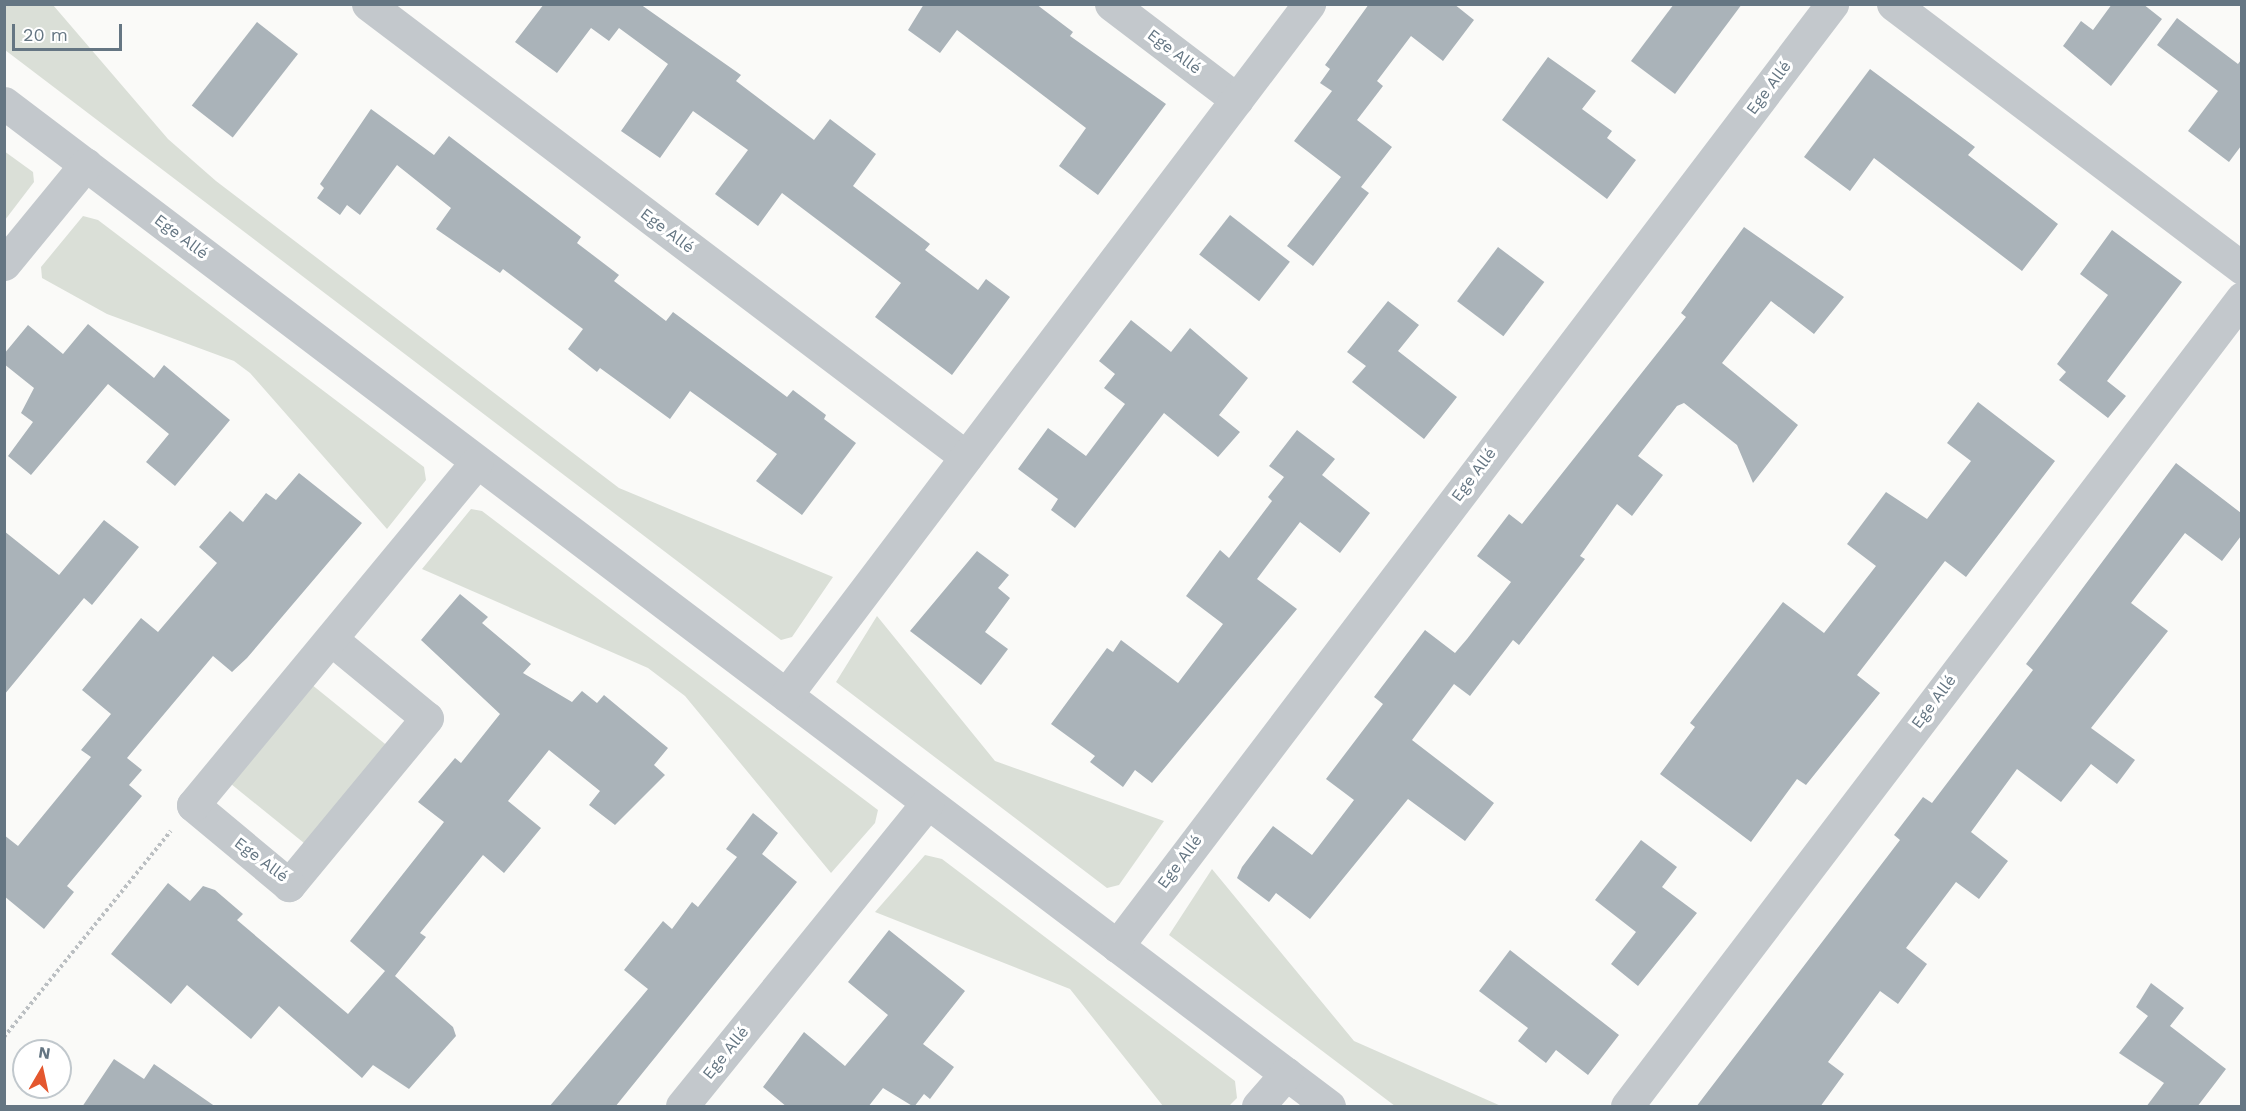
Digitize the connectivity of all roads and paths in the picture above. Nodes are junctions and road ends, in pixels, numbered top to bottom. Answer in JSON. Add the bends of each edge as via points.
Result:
{"nodes":[{"id":1,"x":368,"y":4,"type":"edge"},
{"id":2,"x":1111,"y":4,"type":"edge"},
{"id":3,"x":1309,"y":4,"type":"edge"},
{"id":4,"x":1832,"y":4,"type":"edge"},
{"id":5,"x":1893,"y":4,"type":"edge"},
{"id":6,"x":1237,"y":100,"type":"junction"},
{"id":7,"x":4,"y":104,"type":"edge"},
{"id":8,"x":86,"y":165,"type":"junction"},
{"id":9,"x":4,"y":264,"type":"edge"},
{"id":10,"x":2241,"y":268,"type":"edge"},
{"id":11,"x":2241,"y":298,"type":"edge"},
{"id":12,"x":966,"y":457,"type":"junction"},
{"id":13,"x":477,"y":462,"type":"junction"},
{"id":14,"x":331,"y":639,"type":"junction"},
{"id":15,"x":786,"y":695,"type":"junction"},
{"id":16,"x":927,"y":802,"type":"junction"},
{"id":17,"x":193,"y":805,"type":"junction"},
{"id":18,"x":1117,"y":946,"type":"junction"},
{"id":19,"x":4,"y":1038,"type":"edge"},
{"id":20,"x":1286,"y":1074,"type":"junction"},
{"id":21,"x":682,"y":1107,"type":"edge"},
{"id":22,"x":1258,"y":1107,"type":"edge"},
{"id":23,"x":1329,"y":1107,"type":"edge"},
{"id":24,"x":1627,"y":1107,"type":"edge"}],
"edges":[{"from":1,"to":12,"type":"street","name":"Ege Allé"},
{"from":2,"to":6,"type":"street","name":"Ege Allé"},
{"from":3,"to":6,"type":"street"},
{"from":4,"to":18,"type":"street","name":"Ege Allé"},
{"from":5,"to":10,"type":"street"},
{"from":6,"to":12,"type":"street"},
{"from":7,"to":8,"type":"street","name":"Ege Allé"},
{"from":8,"to":9,"type":"street"},
{"from":8,"to":13,"type":"street","name":"Ege Allé"},
{"from":11,"to":24,"type":"street","name":"Ege Allé"},
{"from":12,"to":15,"type":"street"},
{"from":13,"to":14,"type":"street"},
{"from":13,"to":15,"type":"street","name":"Ege Allé"},
{"from":14,"to":17,"type":"street"},
{"from":14,"to":17,"type":"street","name":"Ege Allé","via":[[427,718],[289,885]]},
{"from":15,"to":16,"type":"street","name":"Ege Allé"},
{"from":16,"to":18,"type":"street","name":"Ege Allé"},
{"from":16,"to":21,"type":"street","name":"Ege Allé"},
{"from":17,"to":19,"type":"path"},
{"from":18,"to":20,"type":"street","name":"Ege Allé"},
{"from":20,"to":22,"type":"street"},
{"from":20,"to":23,"type":"street","name":"Ege Allé"}]}
